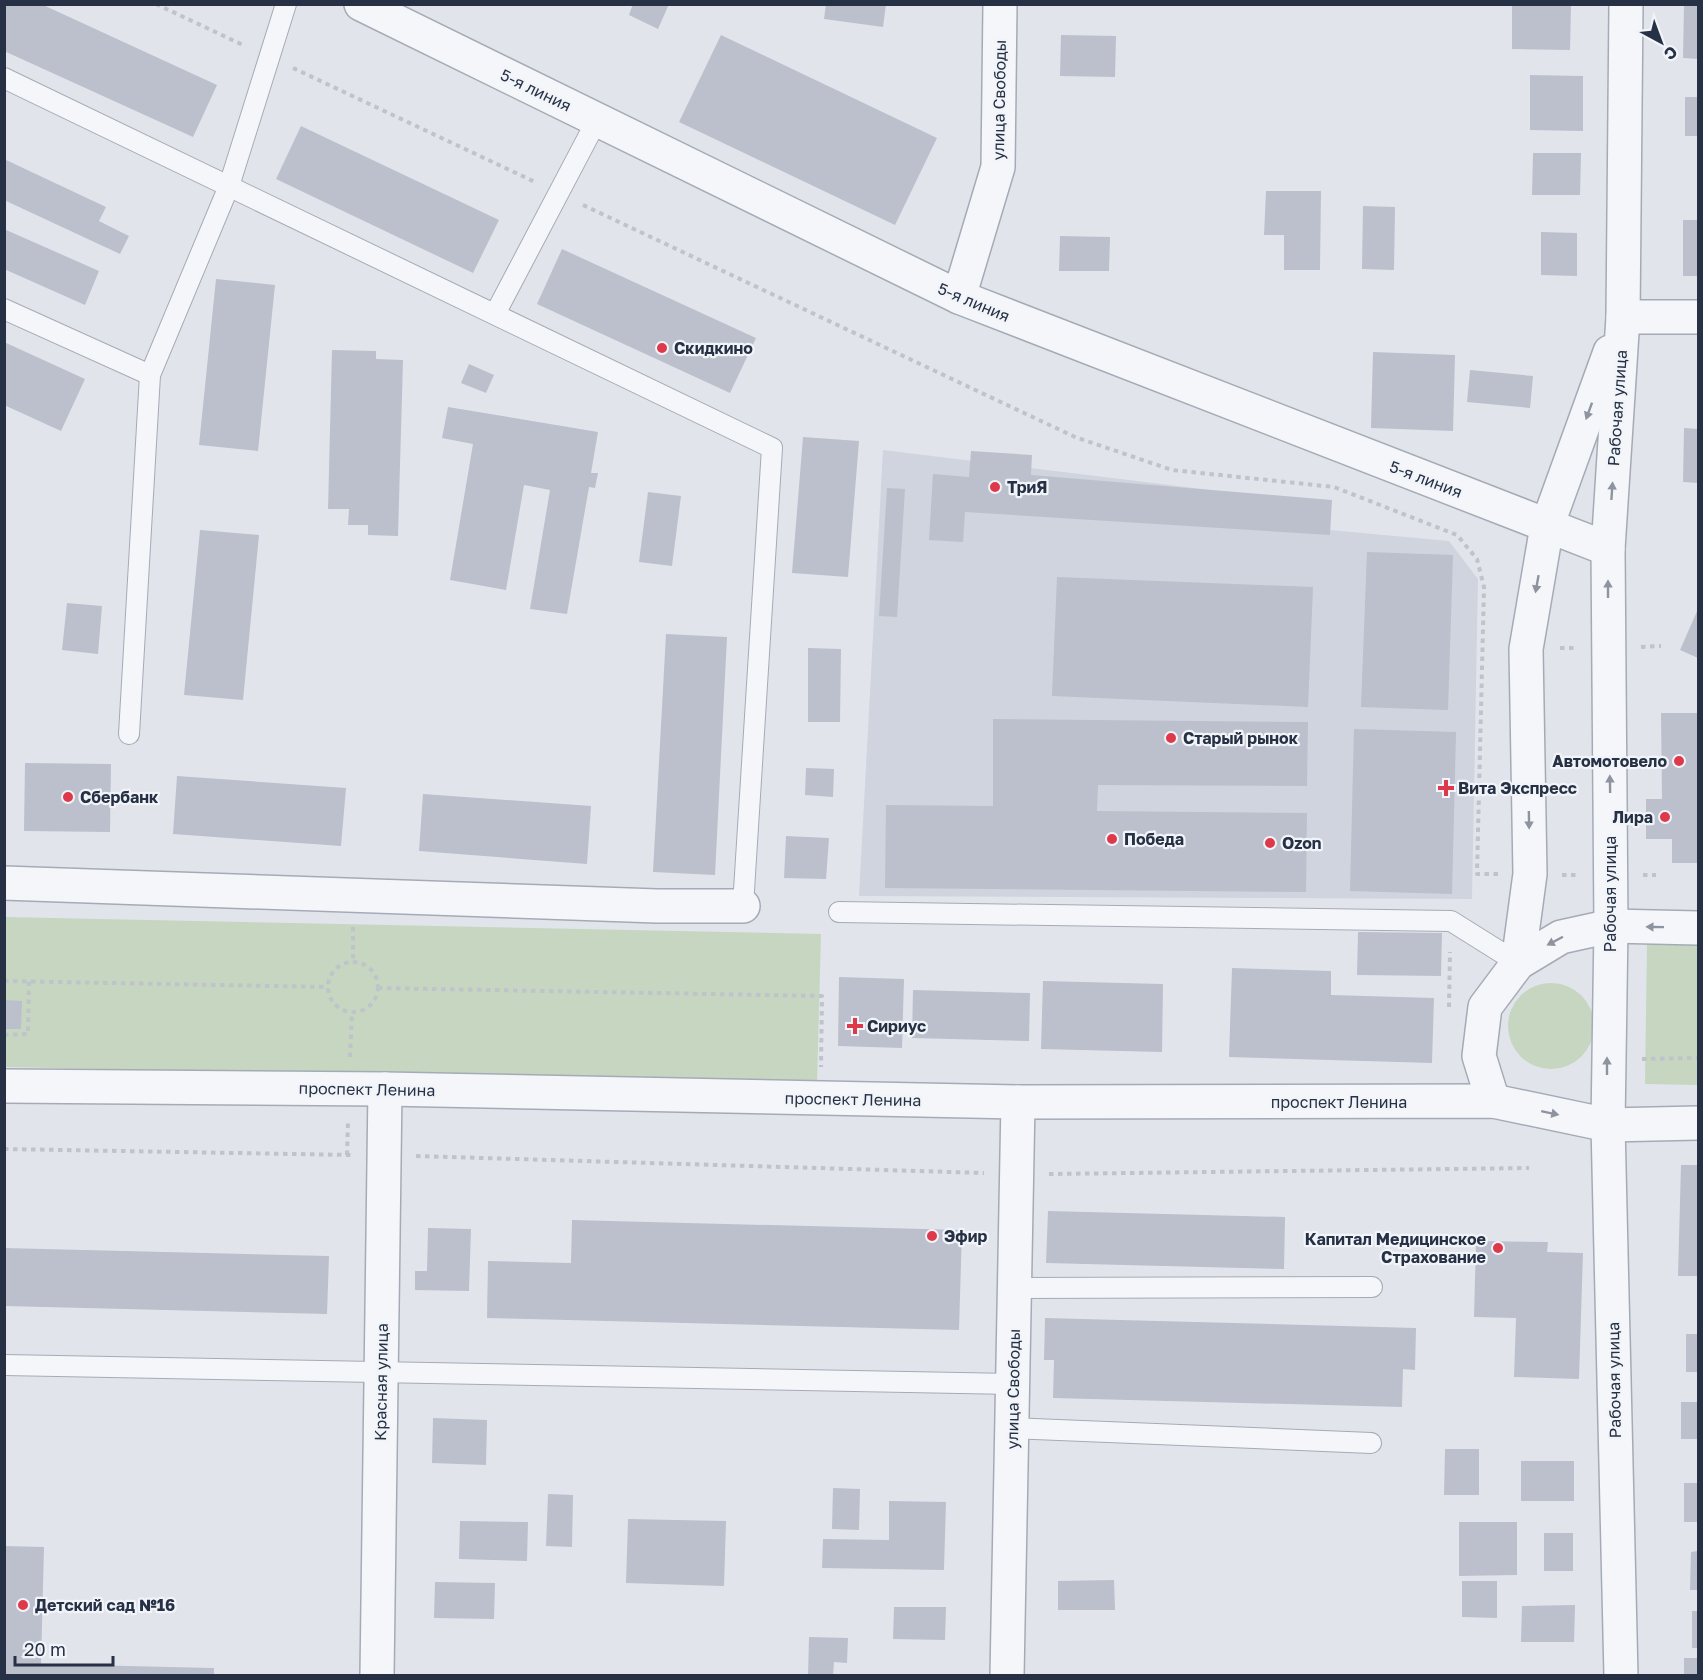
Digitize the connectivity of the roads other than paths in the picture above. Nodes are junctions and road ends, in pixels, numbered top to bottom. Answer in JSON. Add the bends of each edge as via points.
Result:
{"nodes":[{"id":1,"x":286,"y":4,"type":"edge"},
{"id":2,"x":361,"y":4,"type":"edge"},
{"id":3,"x":1000,"y":4,"type":"edge"},
{"id":4,"x":1626,"y":4,"type":"edge"},
{"id":5,"x":4,"y":78,"type":"edge"},
{"id":6,"x":597,"y":120,"type":"junction"},
{"id":7,"x":229,"y":186,"type":"junction"},
{"id":8,"x":959,"y":297,"type":"junction"},
{"id":9,"x":4,"y":309,"type":"edge"},
{"id":10,"x":495,"y":314,"type":"junction"},
{"id":11,"x":1623,"y":316,"type":"junction"},
{"id":12,"x":1698,"y":317,"type":"edge"},
{"id":13,"x":150,"y":375,"type":"junction"},
{"id":14,"x":1547,"y":526,"type":"junction"},
{"id":15,"x":1608,"y":549,"type":"junction"},
{"id":16,"x":129,"y":734,"type":"dead end"},
{"id":17,"x":4,"y":883,"type":"edge"},
{"id":18,"x":743,"y":906,"type":"joint"},
{"id":19,"x":839,"y":912,"type":"dead end"},
{"id":20,"x":1611,"y":926,"type":"junction"},
{"id":21,"x":1698,"y":928,"type":"edge"},
{"id":22,"x":1518,"y":963,"type":"junction"},
{"id":23,"x":4,"y":1086,"type":"edge"},
{"id":24,"x":385,"y":1089,"type":"junction"},
{"id":25,"x":1492,"y":1101,"type":"junction"},
{"id":26,"x":1018,"y":1102,"type":"junction"},
{"id":27,"x":1698,"y":1123,"type":"edge"},
{"id":28,"x":1608,"y":1125,"type":"junction"},
{"id":29,"x":1372,"y":1287,"type":"dead end"},
{"id":30,"x":1015,"y":1288,"type":"junction"},
{"id":31,"x":4,"y":1365,"type":"edge"},
{"id":32,"x":381,"y":1373,"type":"junction"},
{"id":33,"x":1013,"y":1384,"type":"junction"},
{"id":34,"x":1012,"y":1428,"type":"junction"},
{"id":35,"x":1371,"y":1443,"type":"dead end"},
{"id":36,"x":377,"y":1676,"type":"edge"},
{"id":37,"x":1007,"y":1676,"type":"edge"},
{"id":38,"x":1621,"y":1676,"type":"edge"}],
"edges":[{"from":1,"to":7,"type":"lane"},
{"from":2,"to":6,"type":"street","name":"5-я линия"},
{"from":3,"to":8,"type":"street","name":"улица Свободы","via":[[998,167]]},
{"from":4,"to":11,"type":"street","name":"Рабочая улица"},
{"from":5,"to":7,"type":"lane"},
{"from":6,"to":8,"type":"street","name":"5-я линия"},
{"from":6,"to":10,"type":"lane"},
{"from":7,"to":10,"type":"lane"},
{"from":7,"to":13,"type":"lane"},
{"from":8,"to":14,"type":"street","name":"5-я линия"},
{"from":9,"to":13,"type":"lane"},
{"from":10,"to":18,"type":"lane","via":[[772,448]]},
{"from":11,"to":12,"type":"street"},
{"from":11,"to":14,"type":"street","one_way":true},
{"from":15,"to":11,"type":"street","name":"Рабочая улица","one_way":true},
{"from":13,"to":16,"type":"lane"},
{"from":14,"to":15,"type":"street","name":"5-я линия"},
{"from":14,"to":22,"type":"street","one_way":true,"via":[[1526,649],[1530,874]]},
{"from":20,"to":15,"type":"street","name":"Рабочая улица","one_way":true},
{"from":17,"to":18,"type":"street"},
{"from":19,"to":22,"type":"lane","via":[[1451,921]]},
{"from":21,"to":20,"type":"street","one_way":true},
{"from":20,"to":22,"type":"street","one_way":true,"via":[[1561,937]]},
{"from":28,"to":20,"type":"street","name":"Рабочая улица","one_way":true},
{"from":22,"to":25,"type":"street","via":[[1485,1006],[1479,1056]]},
{"from":23,"to":24,"type":"street","name":"проспект Ленина"},
{"from":24,"to":26,"type":"street","name":"проспект Ленина"},
{"from":24,"to":32,"type":"street","name":"Красная улица"},
{"from":25,"to":26,"type":"street","name":"проспект Ленина"},
{"from":25,"to":28,"type":"street","name":"проспект Ленина","one_way":true},
{"from":26,"to":30,"type":"street","name":"улица Свободы"},
{"from":27,"to":28,"type":"street","name":"проспект Ленина"},
{"from":28,"to":38,"type":"street","name":"Рабочая улица"},
{"from":29,"to":30,"type":"lane"},
{"from":30,"to":33,"type":"street","name":"улица Свободы"},
{"from":31,"to":32,"type":"lane"},
{"from":32,"to":33,"type":"lane"},
{"from":32,"to":36,"type":"street","name":"Красная улица"},
{"from":33,"to":34,"type":"street","name":"улица Свободы"},
{"from":34,"to":35,"type":"lane"},
{"from":34,"to":37,"type":"street","name":"улица Свободы"}]}
